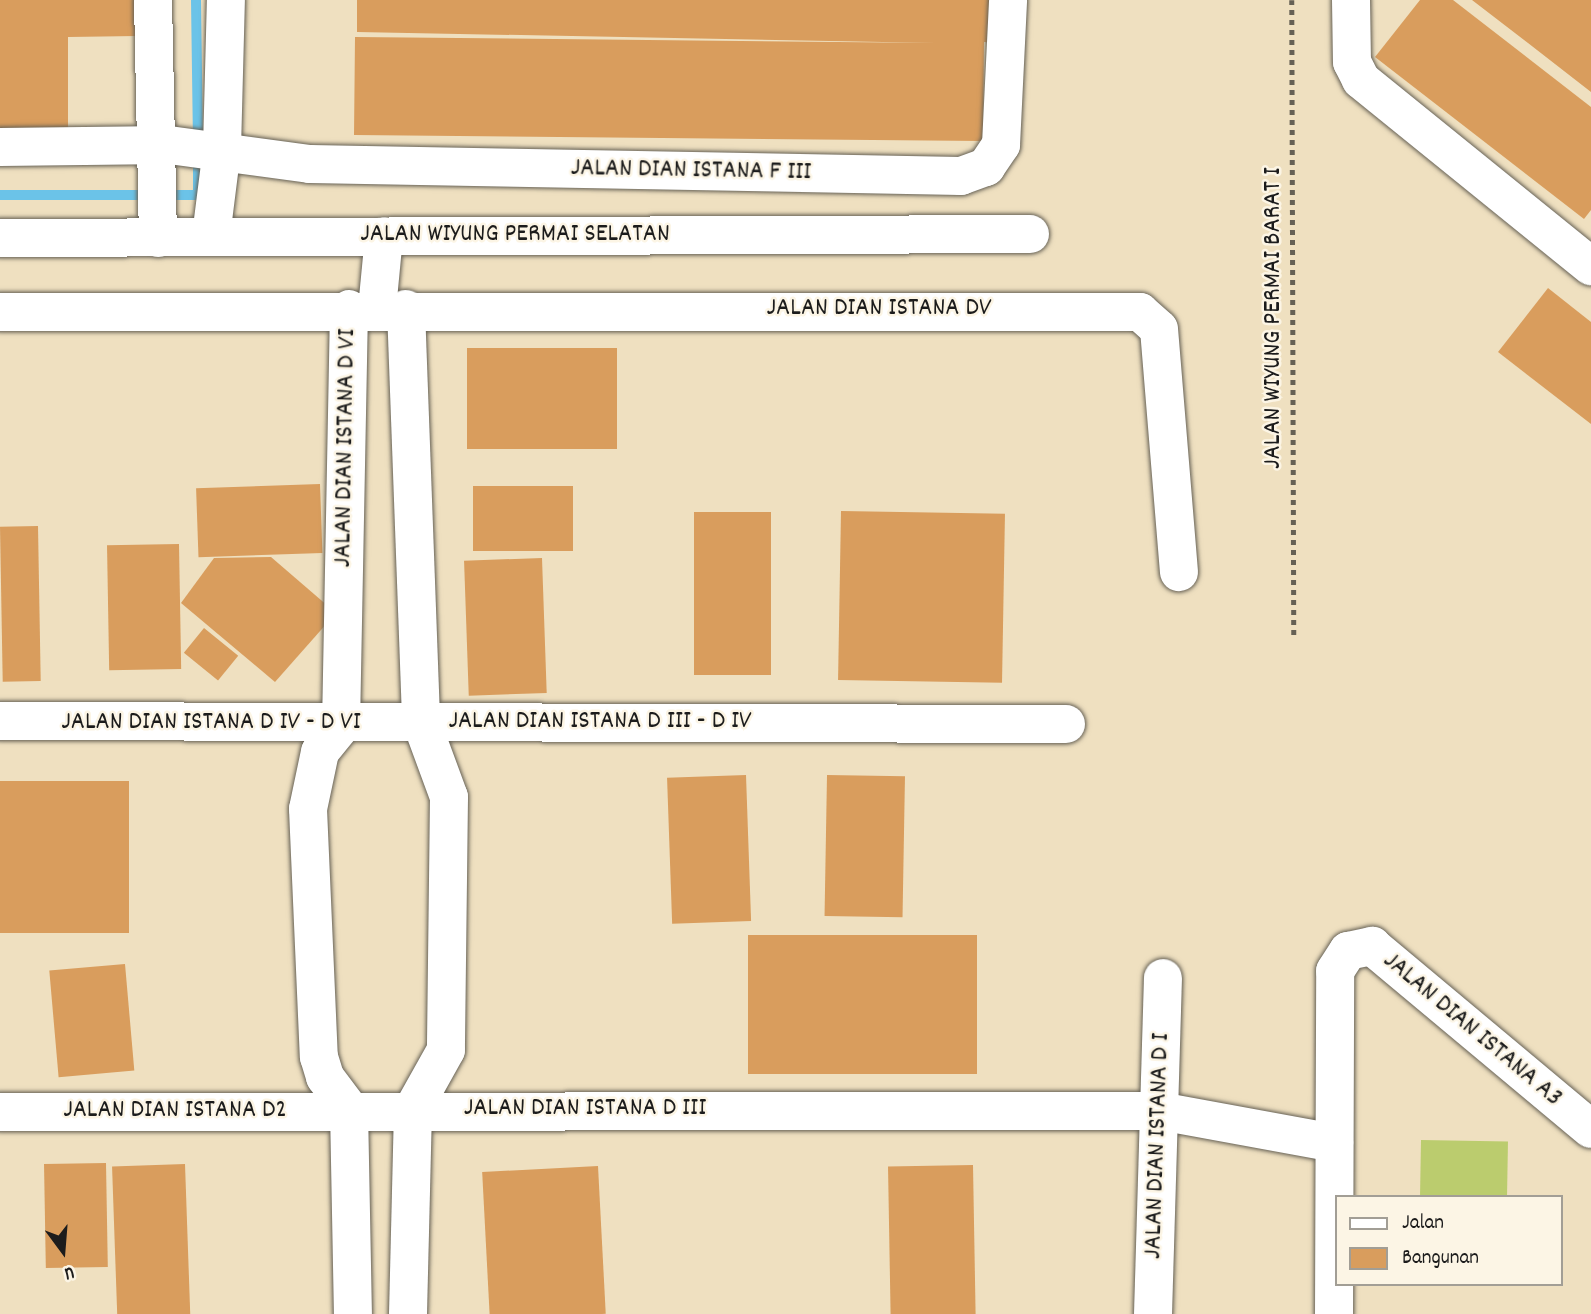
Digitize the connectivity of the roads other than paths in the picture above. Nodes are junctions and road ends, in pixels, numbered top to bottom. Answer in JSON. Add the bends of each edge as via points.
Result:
{"nodes":[{"id":1,"x":153,"y":0,"type":"edge"},
{"id":2,"x":226,"y":0,"type":"edge"},
{"id":3,"x":1008,"y":0,"type":"edge"},
{"id":4,"x":1351,"y":0,"type":"edge"},
{"id":5,"x":0,"y":146,"type":"edge"},
{"id":6,"x":218,"y":149,"type":"junction"},
{"id":7,"x":161,"y":152,"type":"junction"},
{"id":8,"x":158,"y":228,"type":"junction"},
{"id":9,"x":1030,"y":234,"type":"dead end"},
{"id":10,"x":211,"y":236,"type":"junction"},
{"id":11,"x":384,"y":236,"type":"junction"},
{"id":12,"x":0,"y":238,"type":"edge"},
{"id":13,"x":1591,"y":266,"type":"edge"},
{"id":14,"x":377,"y":309,"type":"junction"},
{"id":15,"x":0,"y":312,"type":"edge"},
{"id":16,"x":1179,"y":572,"type":"dead end"},
{"id":17,"x":421,"y":721,"type":"junction"},
{"id":18,"x":0,"y":722,"type":"edge"},
{"id":19,"x":1066,"y":723,"type":"dead end"},
{"id":20,"x":341,"y":726,"type":"junction"},
{"id":21,"x":1163,"y":978,"type":"dead end"},
{"id":22,"x":413,"y":1109,"type":"junction"},
{"id":23,"x":349,"y":1110,"type":"junction"},
{"id":24,"x":1160,"y":1111,"type":"junction"},
{"id":25,"x":0,"y":1112,"type":"edge"},
{"id":26,"x":1591,"y":1129,"type":"edge"},
{"id":27,"x":1334,"y":1143,"type":"junction"},
{"id":28,"x":353,"y":1314,"type":"edge"},
{"id":29,"x":408,"y":1314,"type":"edge"},
{"id":30,"x":1153,"y":1314,"type":"edge"},
{"id":31,"x":1334,"y":1314,"type":"edge"}],
"edges":[{"from":1,"to":7,"type":"street"},
{"from":2,"to":6,"type":"street"},
{"from":3,"to":6,"type":"street","name":"JALAN DIAN ISTANA F III","via":[[1001,145],[976,173],[310,164]]},
{"from":4,"to":13,"type":"street","via":[[1352,62],[1361,80]]},
{"from":5,"to":7,"type":"street","name":"JALAN DIAN ISTANA F III"},
{"from":6,"to":7,"type":"street","name":"JALAN DIAN ISTANA F III"},
{"from":6,"to":10,"type":"street"},
{"from":7,"to":8,"type":"street"},
{"from":8,"to":10,"type":"street","name":"JALAN WIYUNG PERMAI SELATAN"},
{"from":8,"to":12,"type":"street","name":"JALAN WIYUNG PERMAI SELATAN"},
{"from":9,"to":11,"type":"street","name":"JALAN WIYUNG PERMAI SELATAN"},
{"from":10,"to":11,"type":"street","name":"JALAN WIYUNG PERMAI SELATAN"},
{"from":11,"to":14,"type":"street"},
{"from":14,"to":15,"type":"street","name":"JALAN DIAN ISTANA D VI"},
{"from":14,"to":16,"type":"street","name":"JALAN DIAN ISTANA DV","via":[[1140,313],[1158,329]]},
{"from":14,"to":17,"type":"street","name":"JALAN DIAN ISTANA D III - D IV"},
{"from":14,"to":20,"type":"street","name":"JALAN DIAN ISTANA D VI"},
{"from":17,"to":19,"type":"street","name":"JALAN DIAN ISTANA D III - D IV"},
{"from":17,"to":20,"type":"street","name":"JALAN DIAN ISTANA D IV - D VI"},
{"from":17,"to":22,"type":"street","name":"JALAN DIAN ISTANA D III","via":[[449,797],[446,1050]]},
{"from":18,"to":20,"type":"street","name":"JALAN DIAN ISTANA D IV - D VI"},
{"from":20,"to":23,"type":"street","via":[[320,752],[308,808],[319,1057],[325,1077]]},
{"from":21,"to":24,"type":"street","name":"JALAN DIAN ISTANA D I"},
{"from":22,"to":23,"type":"street","name":"JALAN DIAN ISTANA D2"},
{"from":22,"to":24,"type":"street","name":"JALAN DIAN ISTANA D III"},
{"from":22,"to":29,"type":"street"},
{"from":23,"to":25,"type":"street","name":"JALAN DIAN ISTANA D2"},
{"from":23,"to":28,"type":"street"},
{"from":24,"to":27,"type":"street","name":"JALAN DIAN ISTANA D III"},
{"from":24,"to":30,"type":"street","name":"JALAN DIAN ISTANA D I"},
{"from":26,"to":27,"type":"street","name":"JALAN DIAN ISTANA A3","via":[[1372,946],[1348,951],[1335,971]]},
{"from":27,"to":31,"type":"street"}]}
